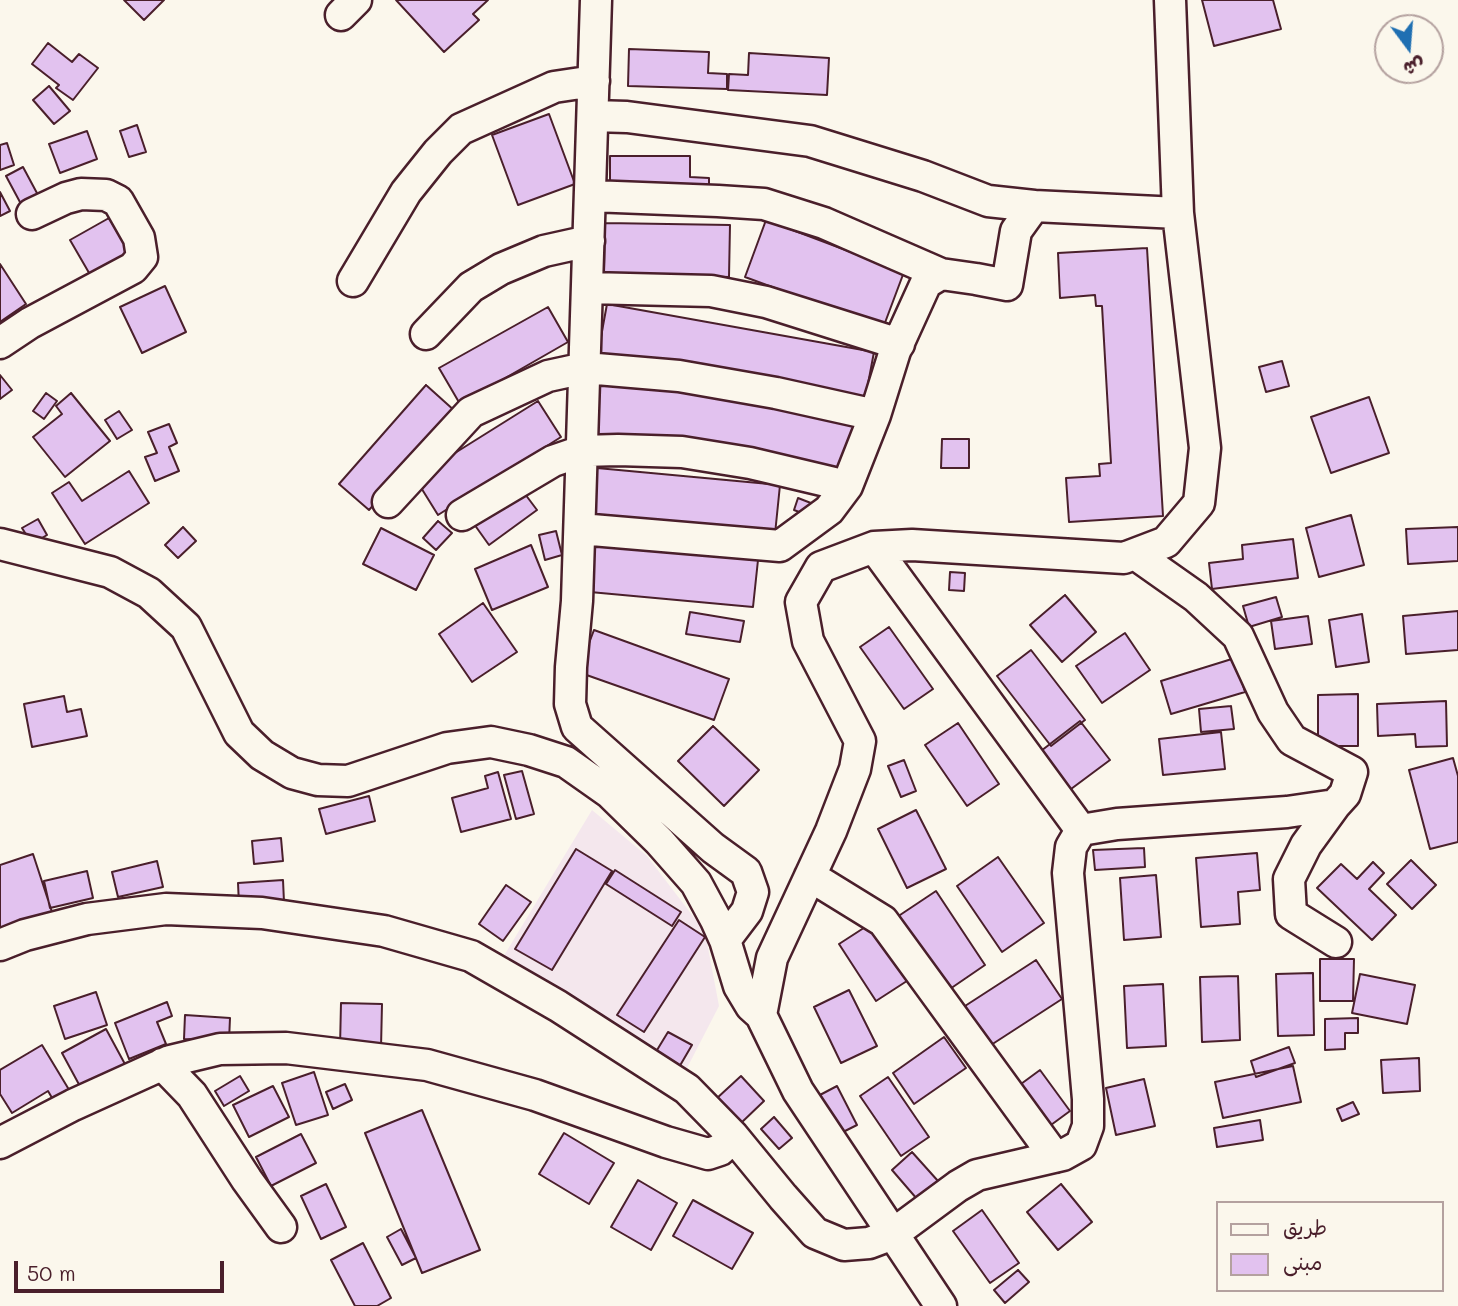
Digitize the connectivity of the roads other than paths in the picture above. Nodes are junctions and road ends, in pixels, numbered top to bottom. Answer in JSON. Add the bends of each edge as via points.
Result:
{"nodes":[{"id":1,"x":596,"y":0,"type":"edge"},
{"id":2,"x":1170,"y":0,"type":"edge"},
{"id":3,"x":594,"y":81,"type":"junction"},
{"id":4,"x":593,"y":116,"type":"junction"},
{"id":5,"x":591,"y":196,"type":"junction"},
{"id":6,"x":1034,"y":206,"type":"junction"},
{"id":7,"x":1178,"y":213,"type":"junction"},
{"id":8,"x":32,"y":214,"type":"dead end"},
{"id":9,"x":589,"y":241,"type":"junction"},
{"id":10,"x":941,"y":274,"type":"junction"},
{"id":11,"x":353,"y":281,"type":"dead end"},
{"id":12,"x":588,"y":288,"type":"junction"},
{"id":13,"x":426,"y":334,"type":"dead end"},
{"id":14,"x":0,"y":343,"type":"edge"},
{"id":15,"x":898,"y":344,"type":"junction"},
{"id":16,"x":585,"y":368,"type":"junction"},
{"id":17,"x":875,"y":415,"type":"junction"},
{"id":18,"x":582,"y":451,"type":"junction"},
{"id":19,"x":847,"y":486,"type":"junction"},
{"id":20,"x":388,"y":502,"type":"dead end"},
{"id":21,"x":461,"y":514,"type":"dead end"},
{"id":22,"x":580,"y":529,"type":"junction"},
{"id":23,"x":0,"y":544,"type":"edge"},
{"id":24,"x":874,"y":547,"type":"junction"},
{"id":25,"x":1135,"y":554,"type":"junction"},
{"id":26,"x":1335,"y":805,"type":"junction"},
{"id":27,"x":1081,"y":830,"type":"junction"},
{"id":28,"x":810,"y":876,"type":"junction"},
{"id":29,"x":724,"y":940,"type":"junction"},
{"id":30,"x":1336,"y":942,"type":"dead end"},
{"id":31,"x":0,"y":945,"type":"edge"},
{"id":32,"x":761,"y":1015,"type":"junction"},
{"id":33,"x":162,"y":1064,"type":"junction"},
{"id":34,"x":733,"y":1136,"type":"junction"},
{"id":35,"x":0,"y":1143,"type":"edge"},
{"id":36,"x":1055,"y":1157,"type":"junction"},
{"id":37,"x":281,"y":1227,"type":"dead end"},
{"id":38,"x":893,"y":1234,"type":"junction"},
{"id":39,"x":941,"y":1306,"type":"edge"}],
"edges":[{"from":1,"to":3,"type":"street"},
{"from":2,"to":7,"type":"street"},
{"from":3,"to":4,"type":"street"},
{"from":3,"to":11,"type":"street","via":[[554,87],[461,129],[406,192]]},
{"from":4,"to":5,"type":"street"},
{"from":4,"to":6,"type":"street","via":[[810,141],[988,201]]},
{"from":5,"to":9,"type":"street"},
{"from":5,"to":10,"type":"street","via":[[764,204],[824,223]]},
{"from":6,"to":7,"type":"street"},
{"from":6,"to":10,"type":"street","via":[[1016,231],[1007,285]]},
{"from":7,"to":25,"type":"street","via":[[1205,448],[1199,503],[1166,542]]},
{"from":8,"to":14,"type":"street","via":[[65,198],[106,195],[118,201],[139,238],[142,257],[133,268]]},
{"from":9,"to":12,"type":"street"},
{"from":9,"to":13,"type":"street","via":[[544,251],[501,269],[471,287]]},
{"from":10,"to":15,"type":"street","via":[[926,284]]},
{"from":12,"to":15,"type":"street","via":[[711,291],[766,302]]},
{"from":12,"to":16,"type":"street"},
{"from":15,"to":17,"type":"street"},
{"from":16,"to":17,"type":"street","via":[[679,376]]},
{"from":16,"to":18,"type":"street"},
{"from":16,"to":20,"type":"street","via":[[548,376],[471,412]]},
{"from":17,"to":19,"type":"street"},
{"from":18,"to":19,"type":"street","via":[[682,452]]},
{"from":18,"to":21,"type":"street","via":[[553,461]]},
{"from":18,"to":22,"type":"street"},
{"from":19,"to":22,"type":"street","via":[[830,510],[780,546]]},
{"from":22,"to":29,"type":"street","via":[[570,704],[577,727],[746,872],[753,892],[747,911]]},
{"from":23,"to":29,"type":"street","via":[[110,572],[149,593],[186,627],[239,733],[262,755],[292,773],[348,781],[447,748],[491,742],[566,762],[610,793],[674,858],[696,883]]},
{"from":24,"to":25,"type":"street","via":[[912,545],[1124,558]]},
{"from":24,"to":27,"type":"street"},
{"from":24,"to":28,"type":"street","via":[[821,567],[801,602],[808,640],[860,741],[856,769]]},
{"from":25,"to":26,"type":"street","via":[[1196,597],[1238,636],[1273,712],[1292,740],[1352,772],[1345,794]]},
{"from":26,"to":27,"type":"street"},
{"from":26,"to":30,"type":"street","via":[[1306,845],[1289,879],[1291,914]]},
{"from":27,"to":36,"type":"street","via":[[1071,847],[1068,873],[1088,1126],[1081,1145]]},
{"from":28,"to":32,"type":"street","via":[[772,958]]},
{"from":28,"to":36,"type":"street","via":[[883,921]]},
{"from":29,"to":32,"type":"street","via":[[739,986]]},
{"from":31,"to":34,"type":"street","via":[[87,919],[166,909],[262,913],[384,931],[471,956],[558,1006],[687,1089]]},
{"from":32,"to":38,"type":"street","via":[[798,1091]]},
{"from":33,"to":34,"type":"street","via":[[220,1049],[286,1048],[427,1065],[535,1095],[708,1153],[720,1150]]},
{"from":33,"to":35,"type":"street"},
{"from":33,"to":37,"type":"street","via":[[192,1095]]},
{"from":34,"to":38,"type":"street","via":[[814,1233],[844,1245],[869,1243]]},
{"from":36,"to":38,"type":"street","via":[[977,1175]]},
{"from":38,"to":39,"type":"street"}]}
